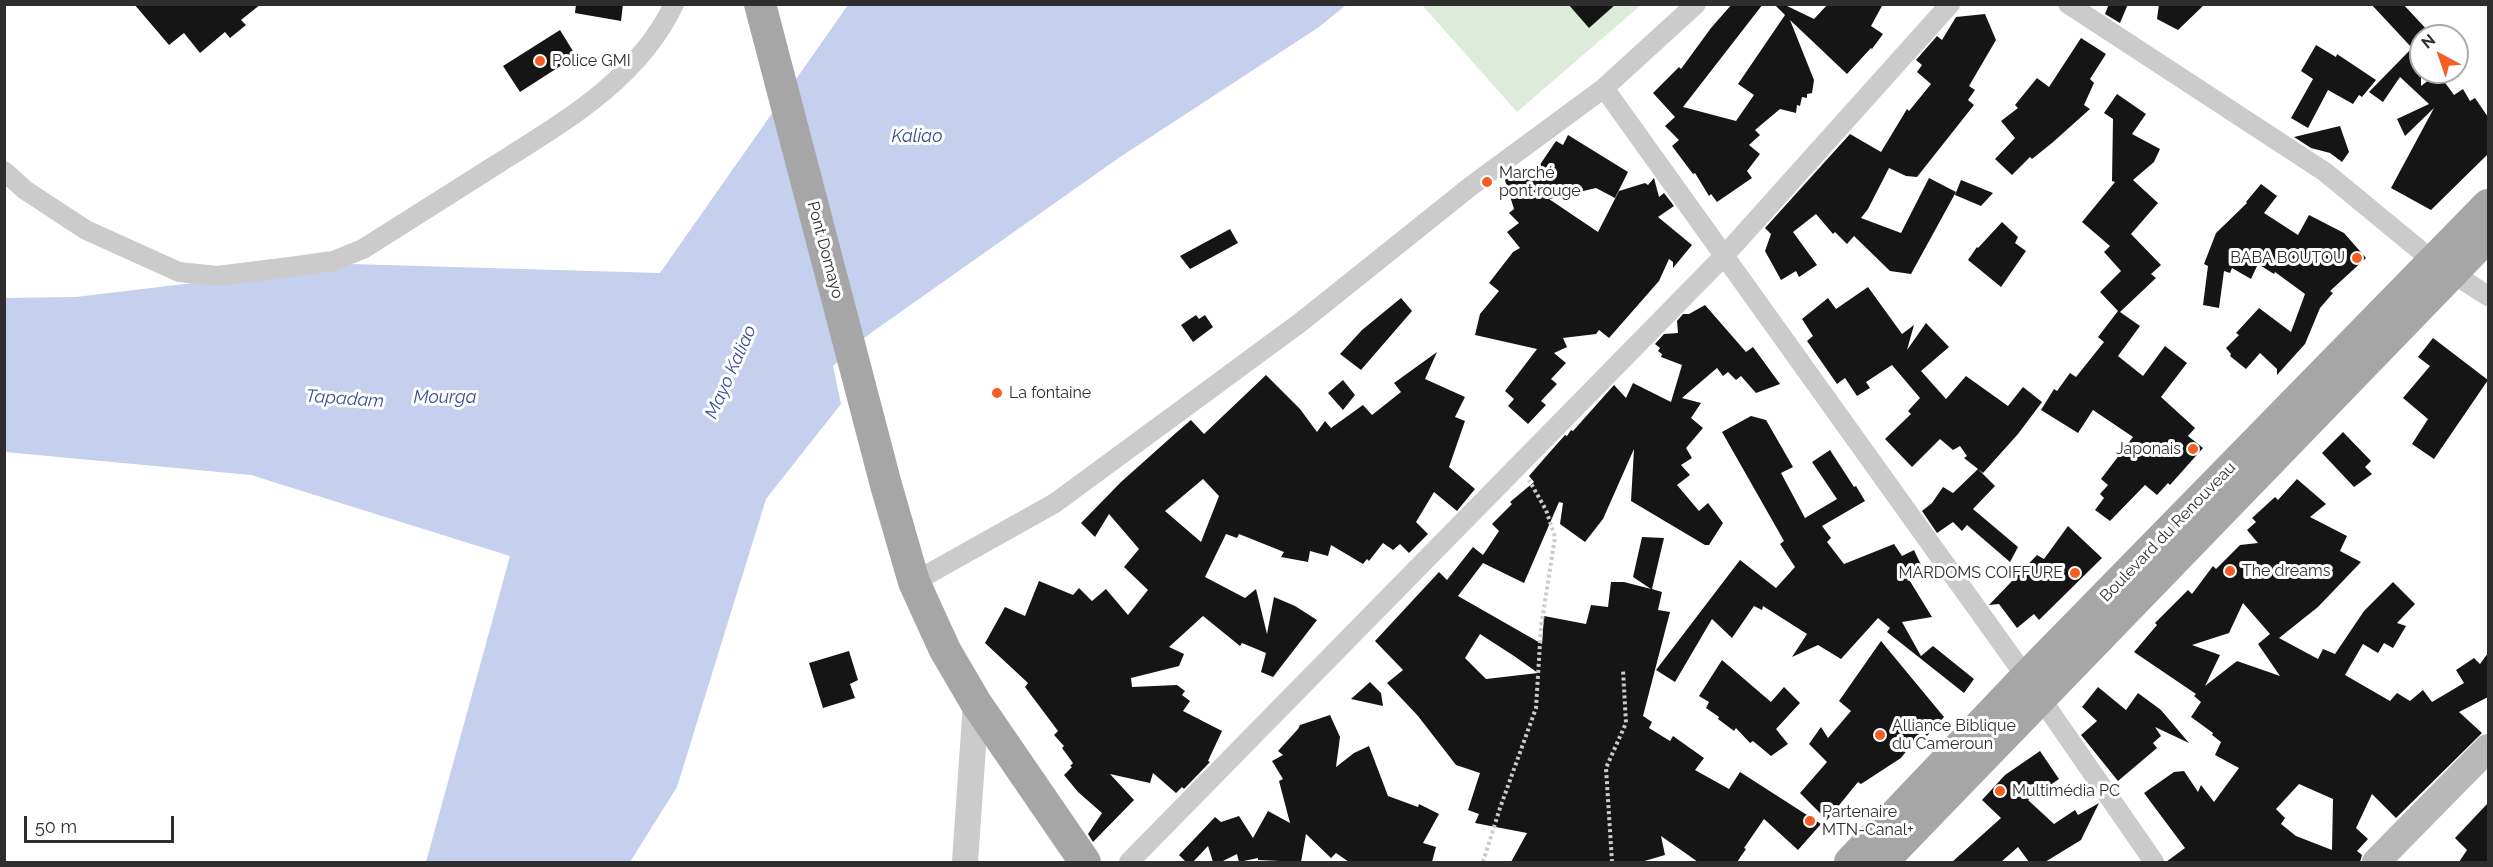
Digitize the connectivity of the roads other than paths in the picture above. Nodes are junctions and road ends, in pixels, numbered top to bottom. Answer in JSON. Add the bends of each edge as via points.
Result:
{"nodes":[{"id":1,"x":674,"y":4,"type":"edge"},
{"id":2,"x":1696,"y":4,"type":"edge"},
{"id":3,"x":1950,"y":4,"type":"edge"},
{"id":4,"x":2068,"y":4,"type":"edge"},
{"id":5,"x":762,"y":10,"type":"edge"},
{"id":6,"x":1604,"y":88,"type":"junction"},
{"id":7,"x":4,"y":171,"type":"edge"},
{"id":8,"x":2488,"y":205,"type":"edge"},
{"id":9,"x":2488,"y":236,"type":"edge"},
{"id":10,"x":1724,"y":256,"type":"junction"},
{"id":11,"x":2443,"y":268,"type":"junction"},
{"id":12,"x":2488,"y":296,"type":"edge"},
{"id":13,"x":914,"y":582,"type":"junction"},
{"id":14,"x":2033,"y":687,"type":"junction"},
{"id":15,"x":976,"y":703,"type":"junction"},
{"id":16,"x":2488,"y":748,"type":"edge"},
{"id":17,"x":965,"y":862,"type":"edge"},
{"id":18,"x":1085,"y":862,"type":"edge"},
{"id":19,"x":1129,"y":862,"type":"edge"},
{"id":20,"x":1850,"y":862,"type":"edge"},
{"id":21,"x":1882,"y":862,"type":"edge"},
{"id":22,"x":2154,"y":862,"type":"edge"},
{"id":23,"x":2376,"y":862,"type":"edge"}],
"edges":[{"from":1,"to":7,"type":"street","via":[[643,51],[608,90],[363,249],[333,261],[217,276],[179,272],[86,230],[25,190]]},
{"from":2,"to":6,"type":"street"},
{"from":3,"to":10,"type":"street"},
{"from":4,"to":11,"type":"street","via":[[2325,172]]},
{"from":5,"to":13,"type":"main road","name":"Pont Domayo"},
{"from":6,"to":10,"type":"street"},
{"from":6,"to":13,"type":"street","via":[[1471,186],[1301,322],[1054,503]]},
{"from":8,"to":11,"type":"main road","name":"Boulevard du Renouveau"},
{"from":9,"to":11,"type":"main road","name":"Boulevard du Renouveau"},
{"from":10,"to":14,"type":"street"},
{"from":10,"to":19,"type":"street"},
{"from":11,"to":12,"type":"street"},
{"from":11,"to":14,"type":"main road","name":"Boulevard du Renouveau"},
{"from":13,"to":15,"type":"main road","name":"Pont Domayo","via":[[945,650]]},
{"from":14,"to":20,"type":"main road","name":"Boulevard du Renouveau"},
{"from":14,"to":21,"type":"main road","name":"Boulevard du Renouveau"},
{"from":14,"to":22,"type":"street"},
{"from":15,"to":17,"type":"street"},
{"from":15,"to":18,"type":"main road","name":"Pont Domayo"},
{"from":16,"to":23,"type":"main road"}]}
